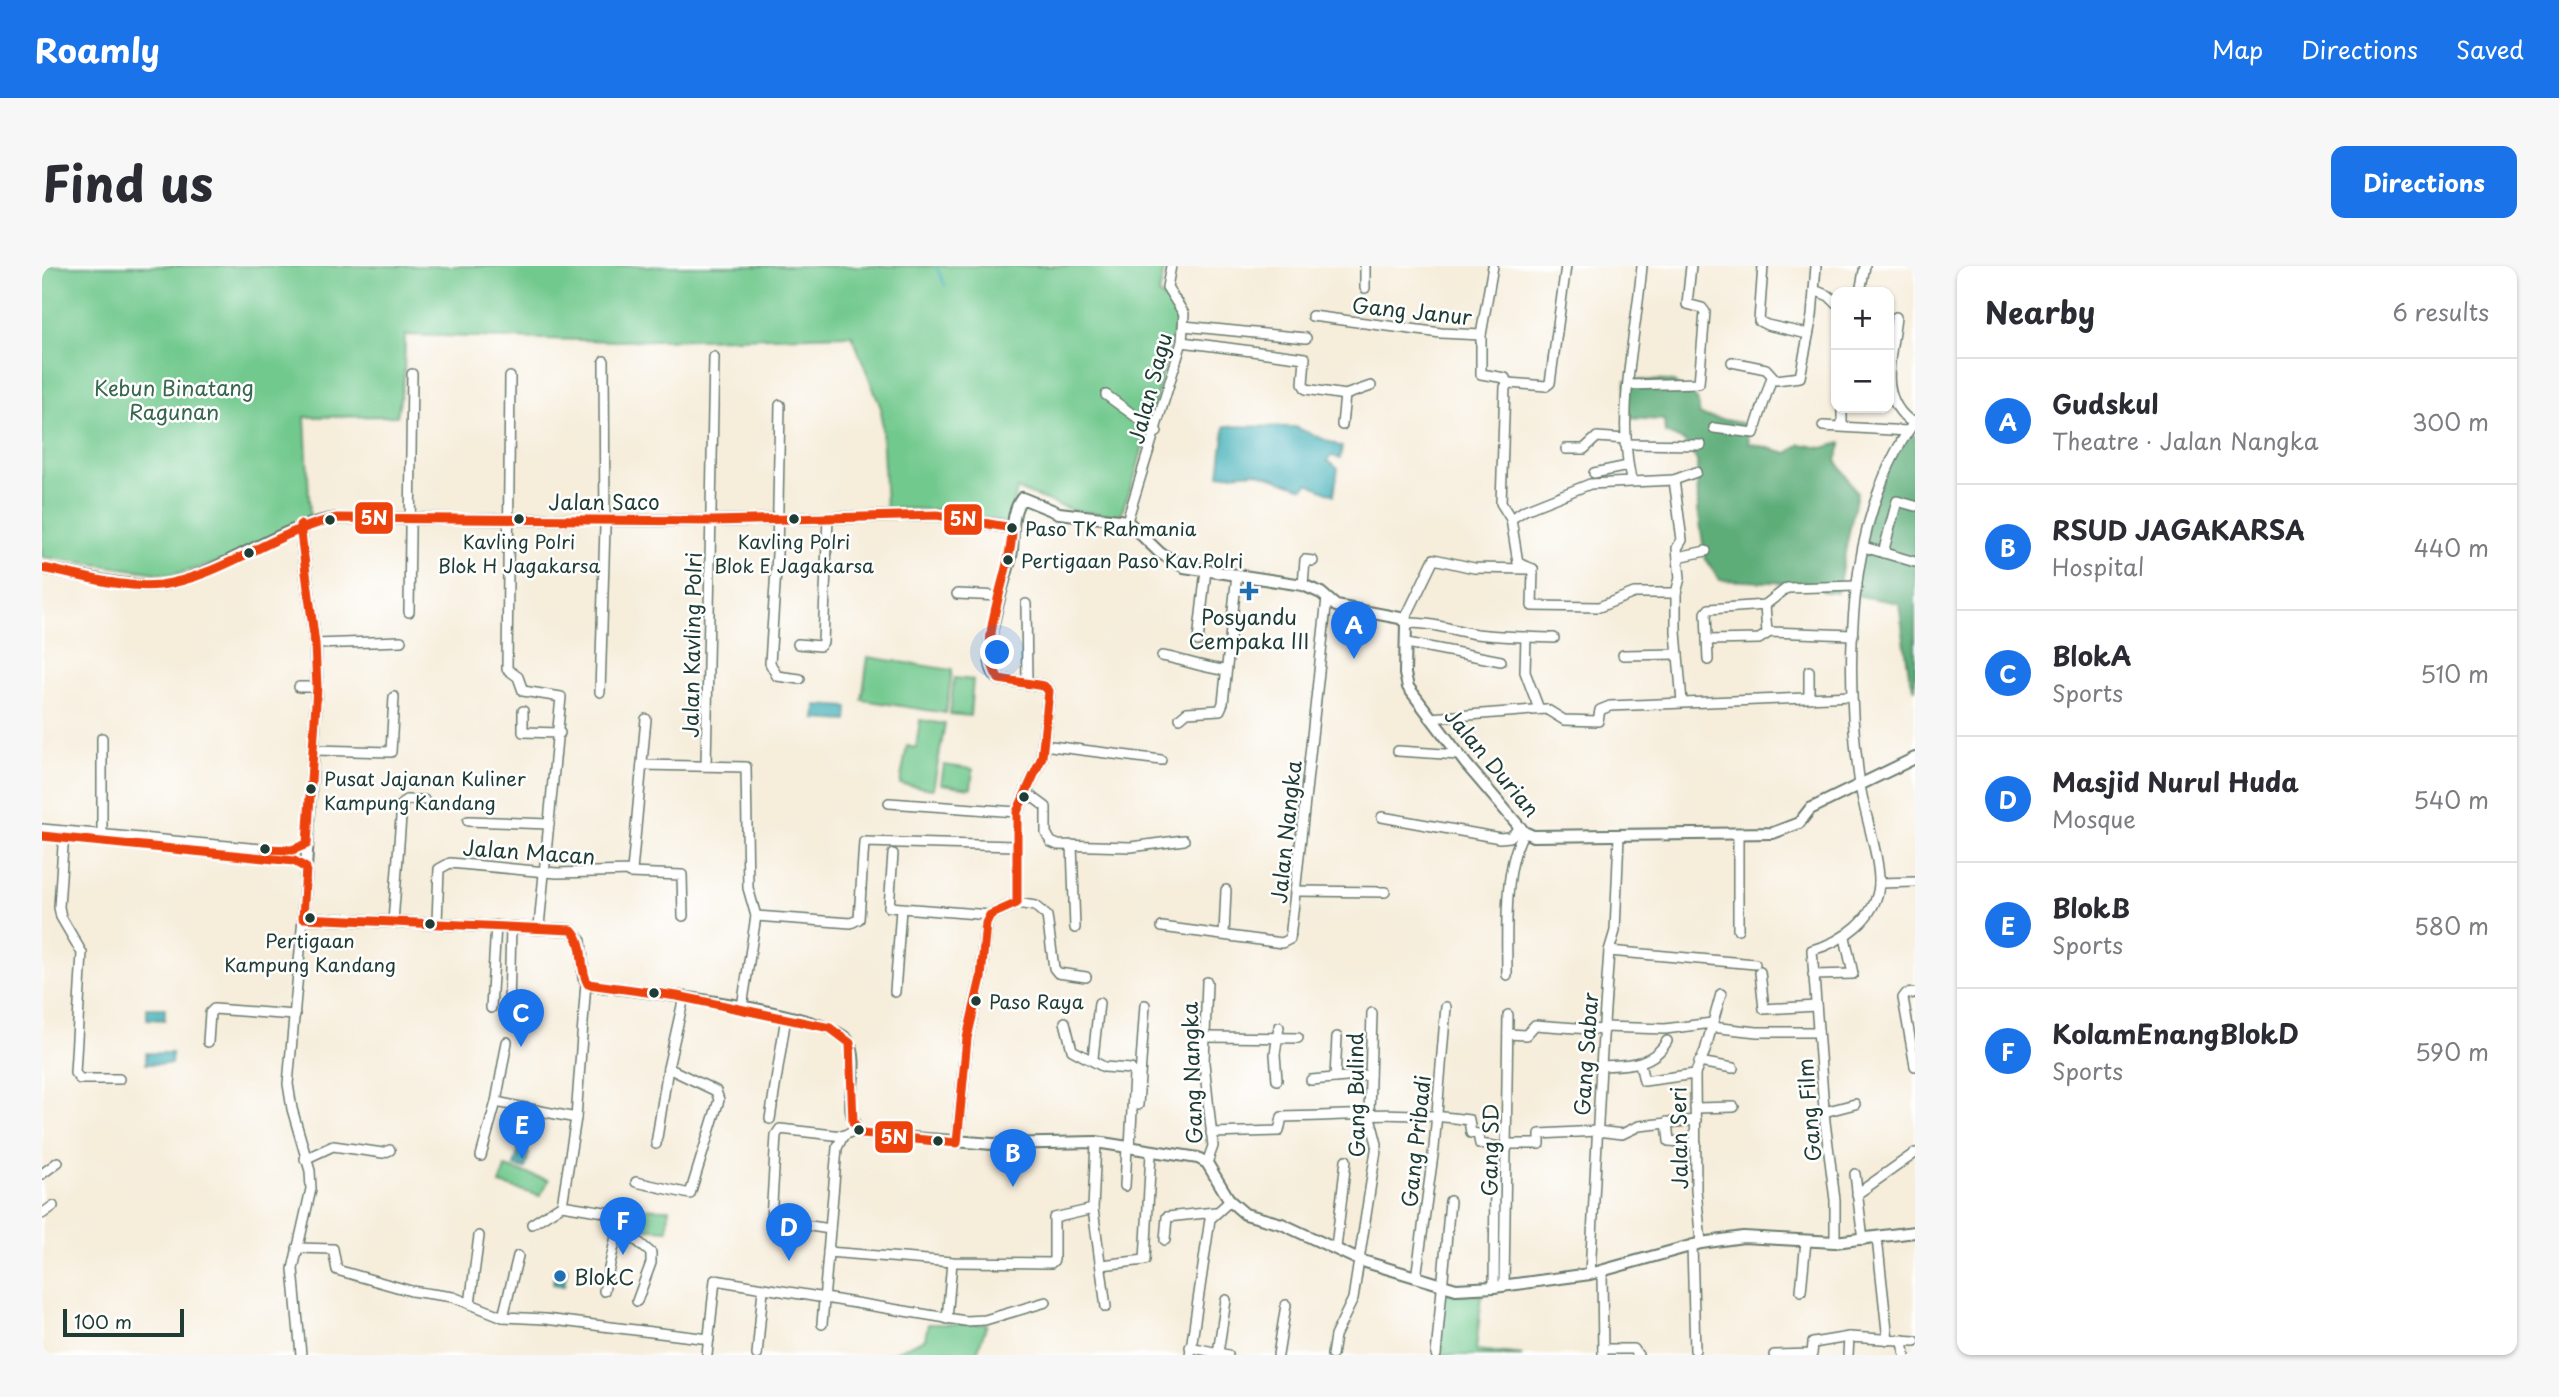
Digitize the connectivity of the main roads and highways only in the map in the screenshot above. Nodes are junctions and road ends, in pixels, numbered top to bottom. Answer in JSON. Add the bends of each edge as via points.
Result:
{"nodes":[{"id":1,"x":300,"y":525,"type":"junction"},
{"id":2,"x":1012,"y":528,"type":"junction"},
{"id":3,"x":42,"y":568,"type":"edge"},
{"id":4,"x":1915,"y":758,"type":"edge"},
{"id":5,"x":957,"y":1143,"type":"junction"},
{"id":6,"x":1915,"y":1231,"type":"edge"}],
"edges":[{"from":1,"to":2,"type":"main road","name":"Jalan Saco","via":[[337,518],[713,521],[937,515]]},
{"from":1,"to":3,"type":"main road","name":"Jalan Saco","via":[[212,570],[168,584],[131,583]]},
{"from":1,"to":5,"type":"main road","via":[[317,687],[303,918],[566,928],[580,941],[590,985],[742,1007],[830,1028],[845,1036],[850,1044],[856,1129],[873,1137]]},
{"from":2,"to":4,"type":"main road","name":"Jalan Durian","via":[[1019,501],[1025,498],[1059,513],[1127,521],[1173,562],[1303,585],[1336,606],[1394,614],[1405,622],[1406,680],[1430,719],[1522,830],[1543,838],[1773,833],[1790,829],[1810,809]]},
{"from":2,"to":5,"type":"main road","via":[[1011,555],[992,633],[993,671],[999,679],[1044,686],[1049,691],[1038,771],[1017,812],[1017,903],[990,915],[985,928],[981,978],[967,1038]]},
{"from":5,"to":6,"type":"main road","via":[[1096,1142],[1198,1158],[1208,1163],[1230,1200],[1245,1214],[1444,1287],[1499,1287],[1590,1274],[1696,1244],[1743,1237],[1835,1242]]}]}
